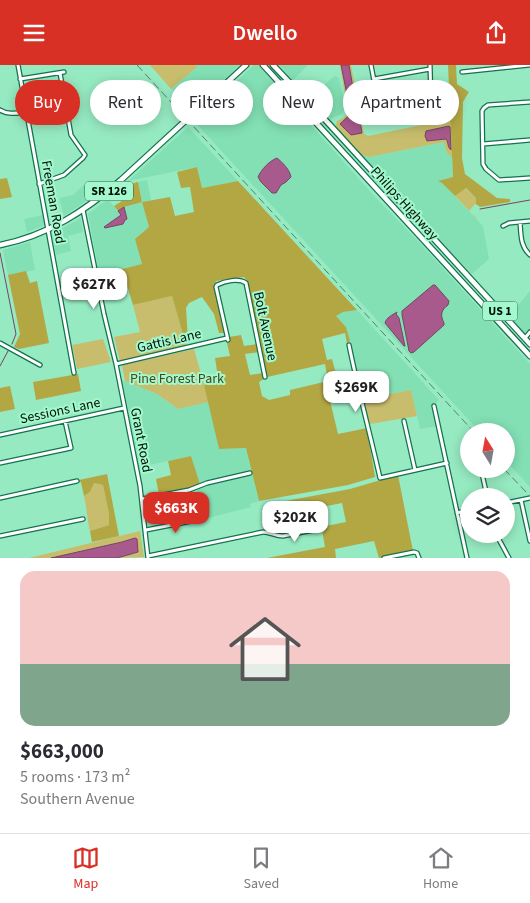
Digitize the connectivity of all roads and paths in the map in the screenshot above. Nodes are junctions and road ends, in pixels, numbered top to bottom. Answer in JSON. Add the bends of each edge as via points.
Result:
{"nodes":[{"id":1,"x":18,"y":65,"type":"edge"},
{"id":2,"x":246,"y":65,"type":"edge"},
{"id":3,"x":263,"y":65,"type":"edge"},
{"id":4,"x":274,"y":65,"type":"edge"},
{"id":5,"x":371,"y":65,"type":"edge"},
{"id":6,"x":528,"y":65,"type":"edge"},
{"id":7,"x":430,"y":67,"type":"edge"},
{"id":8,"x":462,"y":72,"type":"dead end"},
{"id":9,"x":20,"y":79,"type":"joint"},
{"id":10,"x":374,"y":79,"type":"junction"},
{"id":11,"x":288,"y":80,"type":"edge"},
{"id":12,"x":530,"y":102,"type":"edge"},
{"id":13,"x":0,"y":110,"type":"edge"},
{"id":14,"x":15,"y":113,"type":"edge"},
{"id":15,"x":29,"y":125,"type":"edge"},
{"id":16,"x":330,"y":125,"type":"joint"},
{"id":17,"x":324,"y":132,"type":"junction"},
{"id":18,"x":530,"y":140,"type":"edge"},
{"id":19,"x":483,"y":144,"type":"junction"},
{"id":20,"x":530,"y":178,"type":"edge"},
{"id":21,"x":383,"y":183,"type":"junction"},
{"id":22,"x":40,"y":184,"type":"junction"},
{"id":23,"x":377,"y":189,"type":"junction"},
{"id":24,"x":83,"y":210,"type":"junction"},
{"id":25,"x":417,"y":220,"type":"junction"},
{"id":26,"x":530,"y":221,"type":"edge"},
{"id":27,"x":520,"y":222,"type":"junction"},
{"id":28,"x":411,"y":226,"type":"junction"},
{"id":29,"x":504,"y":226,"type":"dead end"},
{"id":30,"x":48,"y":230,"type":"junction"},
{"id":31,"x":0,"y":245,"type":"edge"},
{"id":32,"x":530,"y":255,"type":"edge"},
{"id":33,"x":451,"y":257,"type":"junction"},
{"id":34,"x":445,"y":263,"type":"junction"},
{"id":35,"x":530,"y":333,"type":"edge"},
{"id":36,"x":525,"y":338,"type":"junction"},
{"id":37,"x":228,"y":339,"type":"joint"},
{"id":38,"x":0,"y":343,"type":"edge"},
{"id":39,"x":530,"y":343,"type":"edge"},
{"id":40,"x":349,"y":345,"type":"dead end"},
{"id":41,"x":530,"y":356,"type":"edge"},
{"id":42,"x":116,"y":364,"type":"junction"},
{"id":43,"x":40,"y":365,"type":"dead end"},
{"id":44,"x":74,"y":373,"type":"dead end"},
{"id":45,"x":266,"y":377,"type":"dead end"},
{"id":46,"x":434,"y":406,"type":"dead end"},
{"id":47,"x":124,"y":408,"type":"junction"},
{"id":48,"x":65,"y":421,"type":"junction"},
{"id":49,"x":404,"y":421,"type":"dead end"},
{"id":50,"x":0,"y":435,"type":"edge"},
{"id":51,"x":0,"y":463,"type":"edge"},
{"id":52,"x":446,"y":463,"type":"junction"},
{"id":53,"x":415,"y":470,"type":"junction"},
{"id":54,"x":250,"y":473,"type":"dead end"},
{"id":55,"x":77,"y":481,"type":"dead end"},
{"id":56,"x":0,"y":498,"type":"edge"},
{"id":57,"x":530,"y":498,"type":"edge"},
{"id":58,"x":142,"y":499,"type":"junction"},
{"id":59,"x":521,"y":500,"type":"junction"},
{"id":60,"x":515,"y":501,"type":"edge"},
{"id":61,"x":460,"y":512,"type":"edge"},
{"id":62,"x":457,"y":513,"type":"junction"},
{"id":63,"x":83,"y":519,"type":"dead end"},
{"id":64,"x":202,"y":519,"type":"dead end"},
{"id":65,"x":324,"y":528,"type":"dead end"},
{"id":66,"x":146,"y":530,"type":"junction"},
{"id":67,"x":0,"y":536,"type":"edge"},
{"id":68,"x":530,"y":541,"type":"edge"},
{"id":69,"x":501,"y":543,"type":"edge"},
{"id":70,"x":148,"y":557,"type":"edge"},
{"id":71,"x":384,"y":558,"type":"edge"},
{"id":72,"x":419,"y":558,"type":"edge"},
{"id":73,"x":467,"y":558,"type":"edge"},
{"id":74,"x":509,"y":558,"type":"edge"}],
"edges":[{"from":1,"to":9,"type":"street","name":"Freeman Road"},
{"from":2,"to":24,"type":"main road","number":"SR 126","via":[[100,199]]},
{"from":3,"to":17,"type":"main road","name":"Philips Highway","number":"US 1"},
{"from":4,"to":11,"type":"main road","name":"Philips Highway","number":"US 1"},
{"from":5,"to":10,"type":"street"},
{"from":6,"to":8,"type":"street"},
{"from":7,"to":10,"type":"street"},
{"from":7,"to":10,"type":"street","via":[[430,101],[387,113],[379,107]]},
{"from":9,"to":22,"type":"street","via":[[62,72],[71,135],[85,153],[84,158],[64,175]]},
{"from":12,"to":19,"type":"street","via":[[484,107]]},
{"from":13,"to":14,"type":"street"},
{"from":15,"to":22,"type":"street","name":"Freeman Road"},
{"from":16,"to":17,"type":"street"},
{"from":16,"to":21,"type":"main road","name":"Philips Highway","number":"US 1"},
{"from":17,"to":23,"type":"main road","name":"Philips Highway","number":"US 1"},
{"from":18,"to":19,"type":"street"},
{"from":19,"to":20,"type":"street","via":[[484,166],[497,179]]},
{"from":21,"to":23,"type":"street"},
{"from":21,"to":25,"type":"main road","name":"Philips Highway","number":"US 1"},
{"from":22,"to":30,"type":"street","name":"Freeman Road"},
{"from":23,"to":28,"type":"main road","name":"Philips Highway","number":"US 1"},
{"from":24,"to":30,"type":"main road","number":"SR 126"},
{"from":24,"to":42,"type":"street","name":"Grant Road"},
{"from":25,"to":28,"type":"street"},
{"from":25,"to":33,"type":"main road","name":"Philips Highway","number":"US 1"},
{"from":26,"to":27,"type":"street"},
{"from":27,"to":29,"type":"street"},
{"from":27,"to":32,"type":"street","via":[[522,245]]},
{"from":28,"to":34,"type":"main road","name":"Philips Highway","number":"US 1"},
{"from":30,"to":31,"type":"main road","number":"SR 126"},
{"from":30,"to":44,"type":"street","name":"Freeman Road"},
{"from":33,"to":34,"type":"street"},
{"from":33,"to":36,"type":"main road","name":"Philips Highway","number":"US 1"},
{"from":34,"to":41,"type":"main road","name":"Philips Highway","number":"US 1"},
{"from":35,"to":36,"type":"street"},
{"from":36,"to":39,"type":"main road","name":"Philips Highway","number":"US 1"},
{"from":37,"to":42,"type":"street","name":"Gattis Lane"},
{"from":37,"to":45,"type":"street","name":"Bolt Avenue","via":[[216,287],[240,280],[246,283]]},
{"from":38,"to":43,"type":"street"},
{"from":40,"to":53,"type":"street","via":[[380,478]]},
{"from":42,"to":47,"type":"street","name":"Grant Road"},
{"from":46,"to":52,"type":"street"},
{"from":47,"to":48,"type":"street","name":"Sessions Lane"},
{"from":47,"to":58,"type":"street","name":"Grant Road"},
{"from":48,"to":50,"type":"street","name":"Sessions Lane"},
{"from":48,"to":51,"type":"street","via":[[71,448]]},
{"from":49,"to":53,"type":"street"},
{"from":52,"to":53,"type":"street"},
{"from":52,"to":62,"type":"street"},
{"from":54,"to":58,"type":"street"},
{"from":55,"to":56,"type":"street"},
{"from":57,"to":59,"type":"street"},
{"from":58,"to":66,"type":"street","name":"Grant Road"},
{"from":59,"to":60,"type":"street"},
{"from":59,"to":68,"type":"street"},
{"from":61,"to":62,"type":"street"},
{"from":62,"to":73,"type":"street"},
{"from":63,"to":67,"type":"street"},
{"from":64,"to":66,"type":"street"},
{"from":65,"to":70,"type":"street","via":[[283,536],[263,532]]},
{"from":66,"to":70,"type":"street","name":"Grant Road"},
{"from":69,"to":74,"type":"street"},
{"from":71,"to":72,"type":"street","via":[[411,552],[417,553]]}]}
